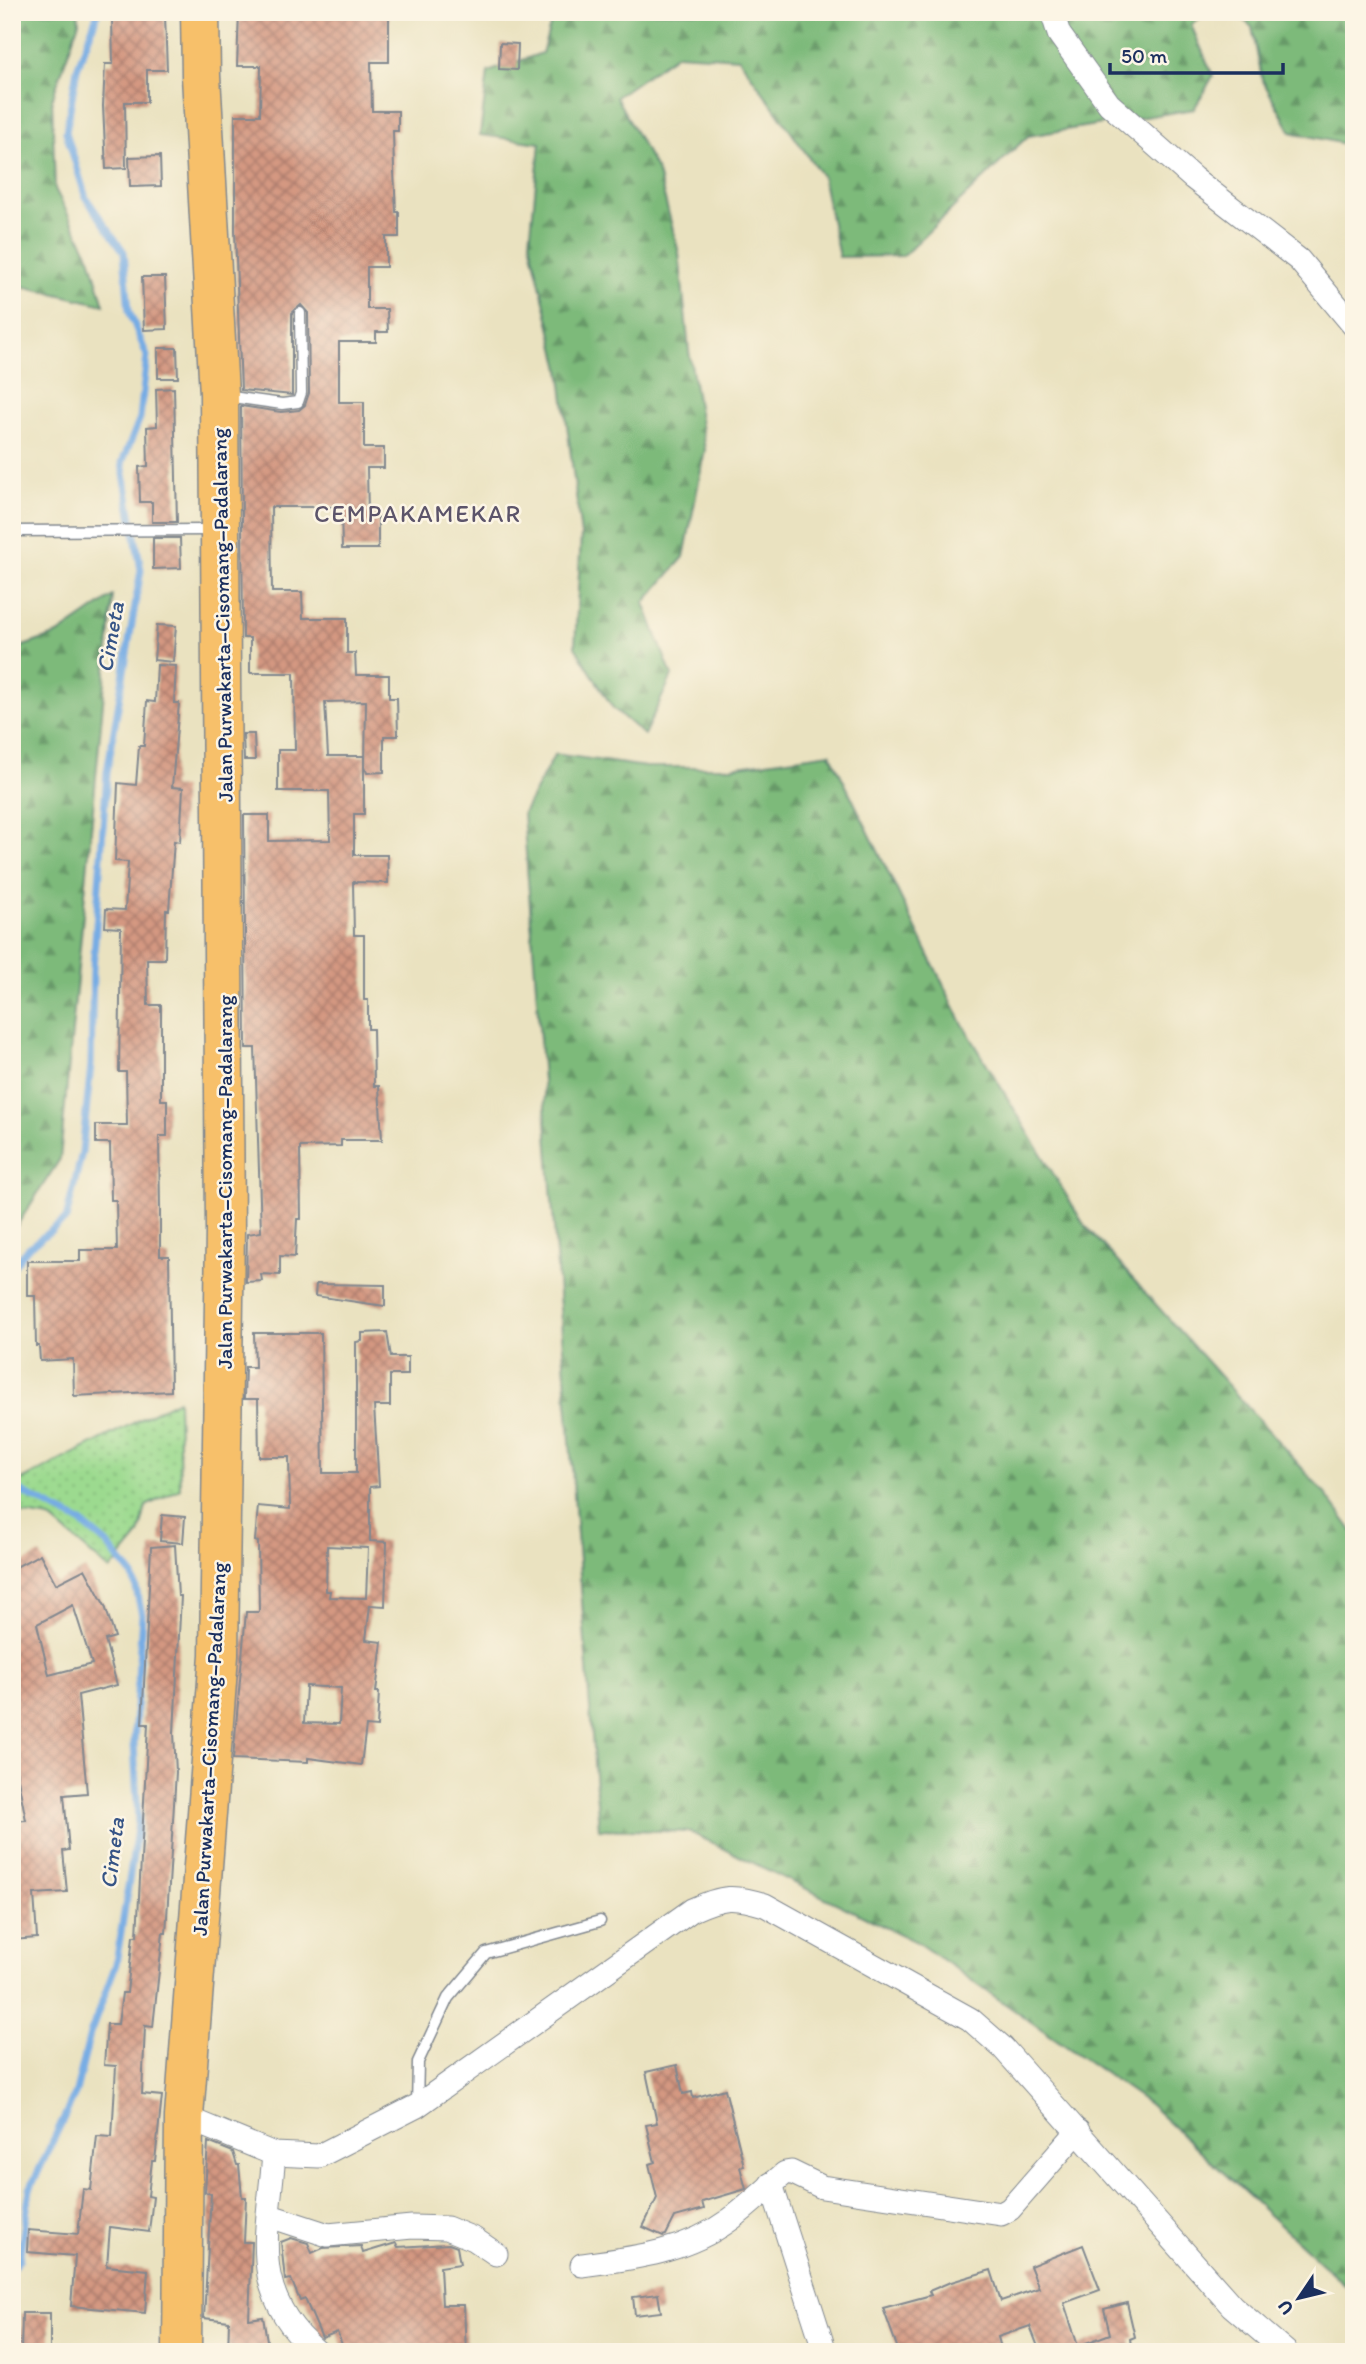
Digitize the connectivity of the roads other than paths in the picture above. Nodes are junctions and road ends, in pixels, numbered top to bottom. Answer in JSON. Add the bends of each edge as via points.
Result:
{"nodes":[{"id":1,"x":200,"y":12,"type":"edge"},
{"id":2,"x":1052,"y":12,"type":"edge"},
{"id":3,"x":300,"y":313,"type":"dead end"},
{"id":4,"x":1354,"y":326,"type":"edge"},
{"id":5,"x":219,"y":394,"type":"junction"},
{"id":6,"x":221,"y":530,"type":"junction"},
{"id":7,"x":12,"y":531,"type":"edge"},
{"id":8,"x":600,"y":1921,"type":"dead end"},
{"id":9,"x":416,"y":2106,"type":"junction"},
{"id":10,"x":184,"y":2116,"type":"junction"},
{"id":11,"x":1077,"y":2131,"type":"junction"},
{"id":12,"x":274,"y":2154,"type":"junction"},
{"id":13,"x":771,"y":2184,"type":"junction"},
{"id":14,"x":270,"y":2216,"type":"junction"},
{"id":15,"x":496,"y":2254,"type":"dead end"},
{"id":16,"x":582,"y":2265,"type":"dead end"},
{"id":17,"x":182,"y":2352,"type":"edge"},
{"id":18,"x":317,"y":2352,"type":"edge"},
{"id":19,"x":825,"y":2352,"type":"edge"},
{"id":20,"x":1286,"y":2352,"type":"edge"}],
"edges":[{"from":1,"to":5,"type":"highway","name":"Jalan Purwakarta–Cisomang–Padalarang"},
{"from":2,"to":4,"type":"street","via":[[1059,34],[1110,104],[1193,178],[1299,260]]},
{"from":3,"to":5,"type":"lane","via":[[298,402],[282,404]]},
{"from":5,"to":6,"type":"highway","name":"Jalan Purwakarta–Cisomang–Padalarang"},
{"from":6,"to":7,"type":"lane"},
{"from":6,"to":10,"type":"highway","name":"Jalan Purwakarta–Cisomang–Padalarang","via":[[225,1230],[219,1655]]},
{"from":8,"to":9,"type":"lane","via":[[486,1953],[448,1998],[418,2062]]},
{"from":9,"to":11,"type":"street","via":[[692,1910],[737,1896],[765,1905],[970,2019],[1003,2048]]},
{"from":9,"to":12,"type":"street","via":[[319,2156]]},
{"from":10,"to":12,"type":"street"},
{"from":10,"to":17,"type":"highway","name":"Jalan Purwakarta–Cisomang–Padalarang"},
{"from":11,"to":13,"type":"street","via":[[1001,2214],[822,2187],[791,2172]]},
{"from":11,"to":20,"type":"street","via":[[1232,2306]]},
{"from":12,"to":14,"type":"street"},
{"from":13,"to":16,"type":"street","via":[[730,2220],[695,2241],[657,2254]]},
{"from":13,"to":19,"type":"street"},
{"from":14,"to":15,"type":"street","via":[[328,2235],[447,2228]]},
{"from":14,"to":18,"type":"street","via":[[266,2256],[274,2295],[291,2327]]}]}
